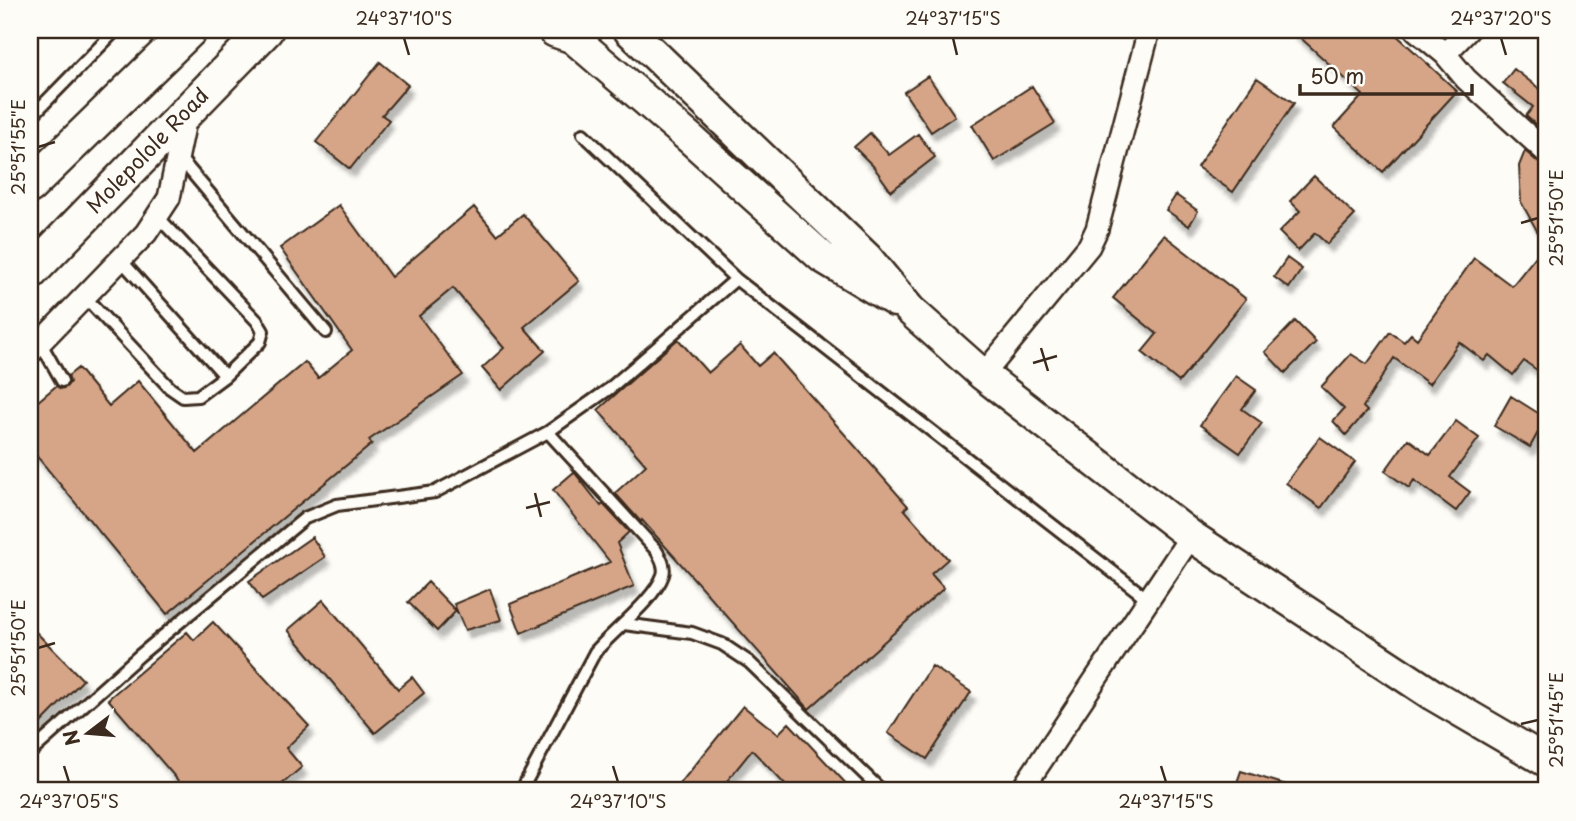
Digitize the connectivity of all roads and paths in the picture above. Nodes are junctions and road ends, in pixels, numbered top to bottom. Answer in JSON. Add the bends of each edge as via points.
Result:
{"nodes":[{"id":1,"x":116,"y":30,"type":"edge"},
{"id":2,"x":190,"y":30,"type":"edge"},
{"id":3,"x":266,"y":30,"type":"edge"},
{"id":4,"x":629,"y":30,"type":"edge"},
{"id":5,"x":1149,"y":30,"type":"edge"},
{"id":6,"x":1416,"y":30,"type":"edge"},
{"id":7,"x":1468,"y":30,"type":"edge"},
{"id":8,"x":563,"y":32,"type":"edge"},
{"id":9,"x":1445,"y":54,"type":"junction"},
{"id":10,"x":188,"y":110,"type":"junction"},
{"id":11,"x":30,"y":118,"type":"edge"},
{"id":12,"x":583,"y":134,"type":"dead end"},
{"id":13,"x":1546,"y":152,"type":"edge"},
{"id":14,"x":178,"y":156,"type":"junction"},
{"id":15,"x":30,"y":186,"type":"edge"},
{"id":16,"x":158,"y":218,"type":"junction"},
{"id":17,"x":120,"y":259,"type":"junction"},
{"id":18,"x":30,"y":273,"type":"edge"},
{"id":19,"x":736,"y":279,"type":"junction"},
{"id":20,"x":85,"y":296,"type":"junction"},
{"id":21,"x":910,"y":310,"type":"junction"},
{"id":22,"x":326,"y":332,"type":"dead end"},
{"id":23,"x":35,"y":348,"type":"edge"},
{"id":24,"x":983,"y":375,"type":"junction"},
{"id":25,"x":225,"y":376,"type":"junction"},
{"id":26,"x":62,"y":381,"type":"dead end"},
{"id":27,"x":548,"y":432,"type":"junction"},
{"id":28,"x":1191,"y":536,"type":"junction"},
{"id":29,"x":1149,"y":600,"type":"junction"},
{"id":30,"x":624,"y":624,"type":"junction"},
{"id":31,"x":30,"y":753,"type":"edge"},
{"id":32,"x":1546,"y":761,"type":"edge"},
{"id":33,"x":521,"y":791,"type":"edge"},
{"id":34,"x":882,"y":791,"type":"edge"},
{"id":35,"x":1021,"y":791,"type":"edge"}],
"edges":[{"from":1,"to":11,"type":"lane"},
{"from":2,"to":15,"type":"main road"},
{"from":3,"to":10,"type":"main road","name":"Molepolole Road"},
{"from":4,"to":21,"type":"main road","via":[[867,258]]},
{"from":5,"to":24,"type":"street","via":[[1089,246]]},
{"from":6,"to":9,"type":"street"},
{"from":7,"to":9,"type":"street"},
{"from":8,"to":21,"type":"main road","via":[[822,257]]},
{"from":9,"to":13,"type":"street"},
{"from":10,"to":14,"type":"street"},
{"from":10,"to":18,"type":"main road","name":"Molepolole Road"},
{"from":12,"to":19,"type":"lane"},
{"from":14,"to":16,"type":"street","via":[[169,198]]},
{"from":14,"to":22,"type":"lane"},
{"from":16,"to":17,"type":"street"},
{"from":16,"to":25,"type":"lane","via":[[263,331],[260,342]]},
{"from":17,"to":20,"type":"street"},
{"from":17,"to":25,"type":"lane"},
{"from":19,"to":27,"type":"lane","via":[[609,389]]},
{"from":19,"to":29,"type":"lane"},
{"from":20,"to":23,"type":"street"},
{"from":20,"to":25,"type":"lane","via":[[183,397],[198,396]]},
{"from":21,"to":24,"type":"main road"},
{"from":23,"to":26,"type":"lane"},
{"from":24,"to":28,"type":"main road"},
{"from":27,"to":30,"type":"lane","via":[[663,562],[664,573],[656,586]]},
{"from":27,"to":31,"type":"lane","via":[[435,492],[337,505],[305,518]]},
{"from":28,"to":29,"type":"street"},
{"from":28,"to":32,"type":"main road","via":[[1390,667]]},
{"from":29,"to":35,"type":"street"},
{"from":30,"to":33,"type":"lane","via":[[595,652]]},
{"from":30,"to":34,"type":"lane","via":[[692,634],[722,644],[749,662]]}]}
